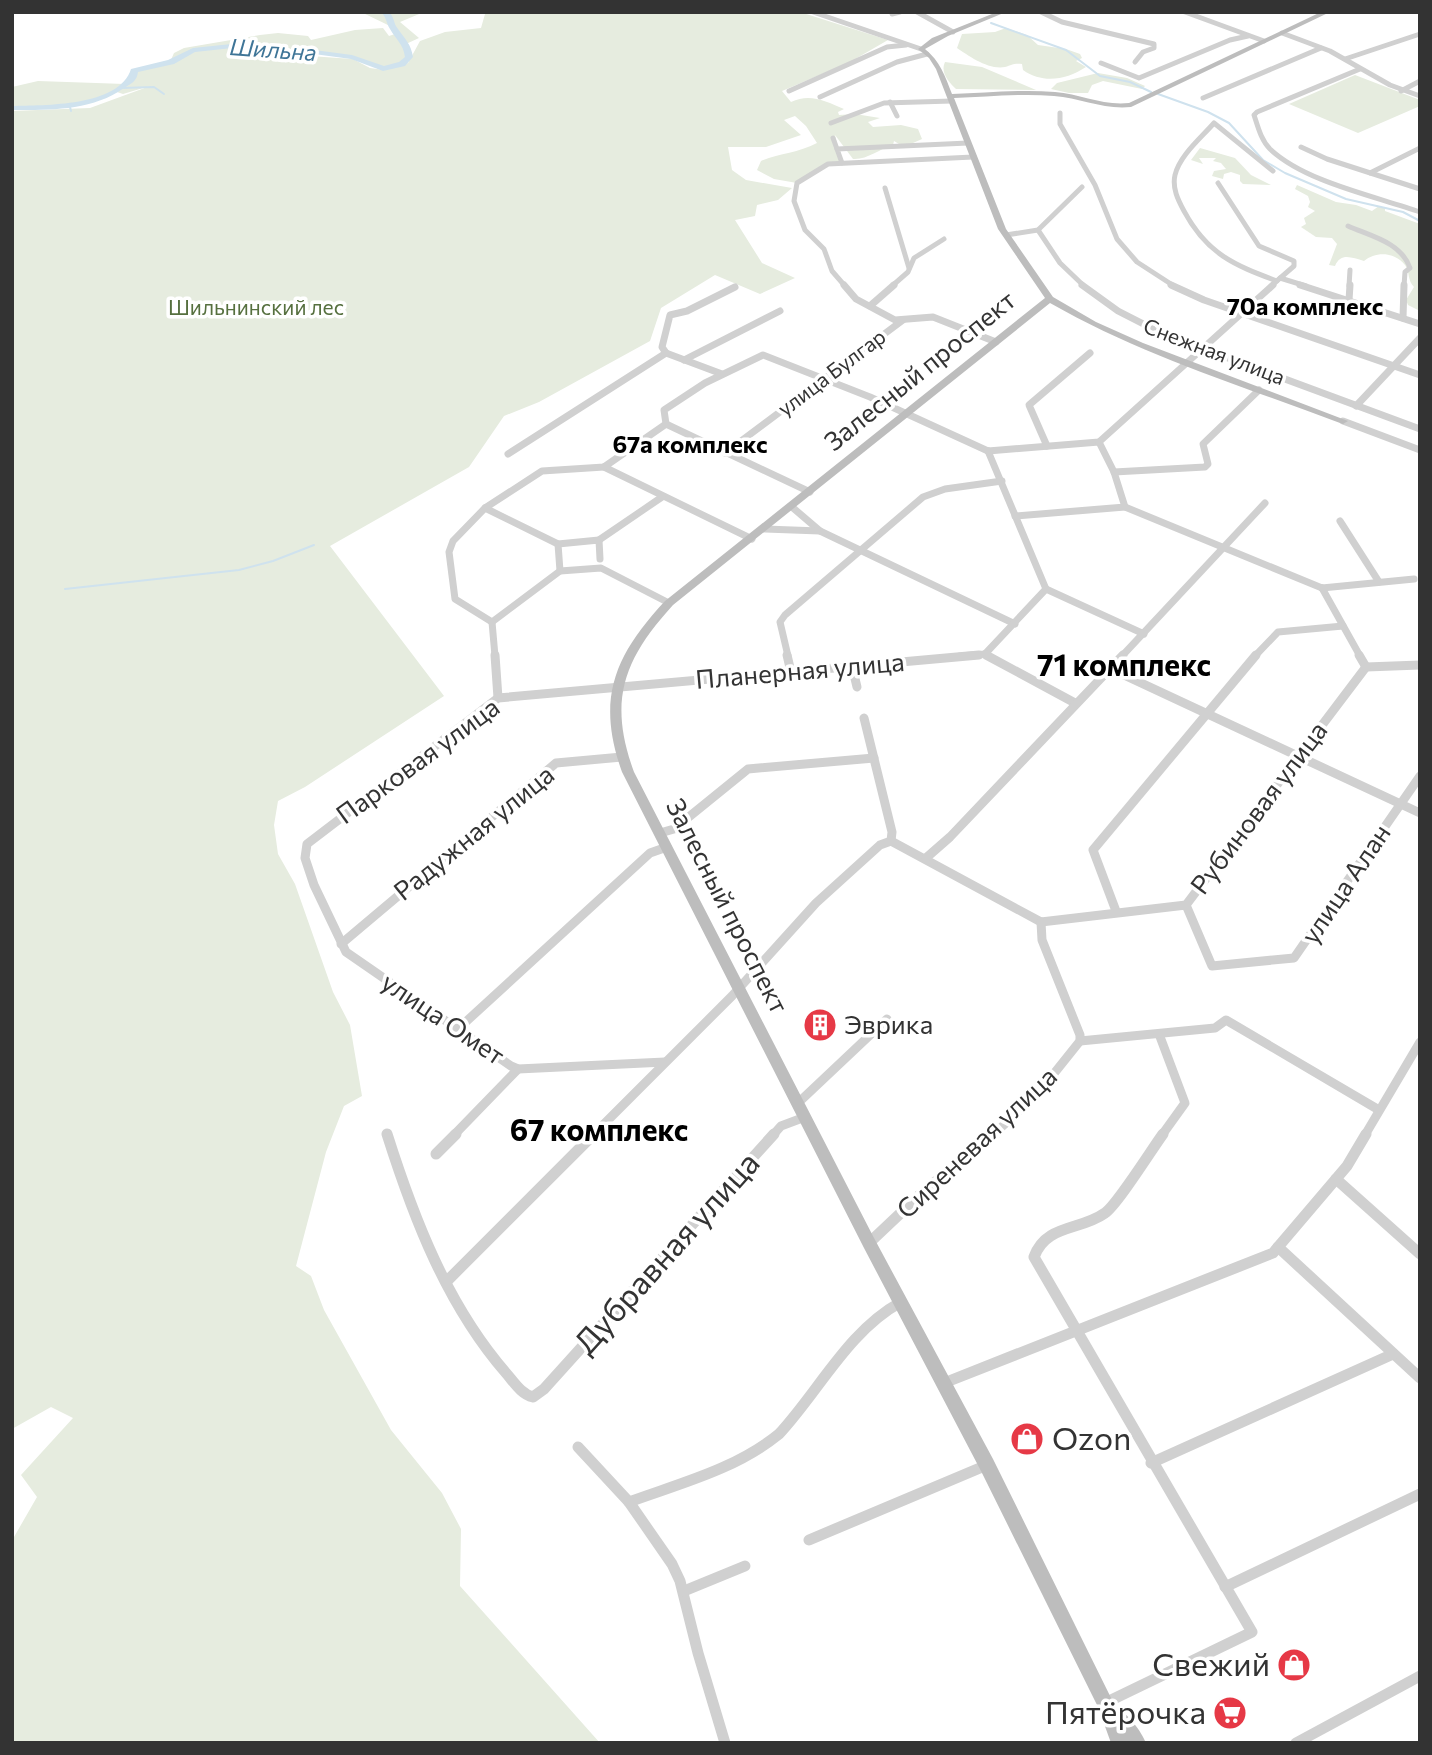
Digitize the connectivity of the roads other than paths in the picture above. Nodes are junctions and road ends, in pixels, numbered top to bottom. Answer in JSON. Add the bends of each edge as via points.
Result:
{"nodes":[{"id":1,"x":813,"y":12,"type":"edge"},
{"id":2,"x":900,"y":12,"type":"edge"},
{"id":3,"x":917,"y":12,"type":"edge"},
{"id":4,"x":1003,"y":12,"type":"edge"},
{"id":5,"x":1041,"y":12,"type":"edge"},
{"id":6,"x":1185,"y":12,"type":"edge"},
{"id":7,"x":1323,"y":13,"type":"edge"},
{"id":8,"x":892,"y":14,"type":"edge"},
{"id":9,"x":953,"y":32,"type":"junction"},
{"id":10,"x":1283,"y":33,"type":"junction"},
{"id":11,"x":1420,"y":34,"type":"edge"},
{"id":12,"x":1248,"y":36,"type":"junction"},
{"id":13,"x":1264,"y":41,"type":"junction"},
{"id":14,"x":906,"y":45,"type":"junction"},
{"id":15,"x":1321,"y":48,"type":"junction"},
{"id":16,"x":924,"y":51,"type":"junction"},
{"id":17,"x":1345,"y":59,"type":"junction"},
{"id":18,"x":1135,"y":62,"type":"dead end"},
{"id":19,"x":1101,"y":63,"type":"dead end"},
{"id":20,"x":1360,"y":69,"type":"junction"},
{"id":21,"x":1420,"y":81,"type":"edge"},
{"id":22,"x":789,"y":91,"type":"dead end"},
{"id":23,"x":1401,"y":91,"type":"junction"},
{"id":24,"x":1420,"y":96,"type":"edge"},
{"id":25,"x":820,"y":97,"type":"dead end"},
{"id":26,"x":951,"y":98,"type":"junction"},
{"id":27,"x":1203,"y":98,"type":"dead end"},
{"id":28,"x":890,"y":102,"type":"junction"},
{"id":29,"x":1060,"y":113,"type":"dead end"},
{"id":30,"x":897,"y":116,"type":"dead end"},
{"id":31,"x":831,"y":123,"type":"dead end"},
{"id":32,"x":833,"y":138,"type":"dead end"},
{"id":33,"x":968,"y":143,"type":"junction"},
{"id":34,"x":1301,"y":147,"type":"dead end"},
{"id":35,"x":1420,"y":148,"type":"edge"},
{"id":36,"x":837,"y":149,"type":"junction"},
{"id":37,"x":973,"y":157,"type":"junction"},
{"id":38,"x":842,"y":163,"type":"junction"},
{"id":39,"x":1273,"y":171,"type":"dead end"},
{"id":40,"x":1370,"y":173,"type":"junction"},
{"id":41,"x":1218,"y":183,"type":"dead end"},
{"id":42,"x":1082,"y":187,"type":"dead end"},
{"id":43,"x":885,"y":188,"type":"dead end"},
{"id":44,"x":1420,"y":189,"type":"edge"},
{"id":45,"x":1420,"y":212,"type":"edge"},
{"id":46,"x":1348,"y":226,"type":"dead end"},
{"id":47,"x":1038,"y":230,"type":"junction"},
{"id":48,"x":1006,"y":235,"type":"junction"},
{"id":49,"x":944,"y":239,"type":"dead end"},
{"id":50,"x":905,"y":253,"type":"junction"},
{"id":51,"x":914,"y":258,"type":"junction"},
{"id":52,"x":909,"y":268,"type":"junction"},
{"id":53,"x":1350,"y":270,"type":"dead end"},
{"id":54,"x":1280,"y":278,"type":"junction"},
{"id":55,"x":734,"y":287,"type":"dead end"},
{"id":56,"x":1050,"y":299,"type":"junction"},
{"id":57,"x":1349,"y":300,"type":"junction"},
{"id":58,"x":870,"y":306,"type":"junction"},
{"id":59,"x":780,"y":311,"type":"dead end"},
{"id":60,"x":1242,"y":313,"type":"junction"},
{"id":61,"x":905,"y":318,"type":"junction"},
{"id":62,"x":1403,"y":318,"type":"junction"},
{"id":63,"x":1420,"y":324,"type":"edge"},
{"id":64,"x":1420,"y":338,"type":"edge"},
{"id":65,"x":996,"y":342,"type":"junction"},
{"id":66,"x":1202,"y":350,"type":"junction"},
{"id":67,"x":667,"y":353,"type":"junction"},
{"id":68,"x":1090,"y":353,"type":"dead end"},
{"id":69,"x":684,"y":360,"type":"junction"},
{"id":70,"x":1186,"y":364,"type":"junction"},
{"id":71,"x":1395,"y":366,"type":"junction"},
{"id":72,"x":722,"y":374,"type":"junction"},
{"id":73,"x":1420,"y":375,"type":"edge"},
{"id":74,"x":822,"y":379,"type":"junction"},
{"id":75,"x":1259,"y":390,"type":"junction"},
{"id":76,"x":1356,"y":406,"type":"junction"},
{"id":77,"x":907,"y":414,"type":"junction"},
{"id":78,"x":1342,"y":421,"type":"joint"},
{"id":79,"x":666,"y":424,"type":"junction"},
{"id":80,"x":1420,"y":429,"type":"edge"},
{"id":81,"x":1099,"y":442,"type":"junction"},
{"id":82,"x":1046,"y":446,"type":"junction"},
{"id":83,"x":988,"y":450,"type":"junction"},
{"id":84,"x":1420,"y":450,"type":"edge"},
{"id":85,"x":725,"y":453,"type":"junction"},
{"id":86,"x":508,"y":454,"type":"dead end"},
{"id":87,"x":604,"y":467,"type":"junction"},
{"id":88,"x":1114,"y":472,"type":"junction"},
{"id":89,"x":1002,"y":481,"type":"junction"},
{"id":90,"x":810,"y":492,"type":"junction"},
{"id":91,"x":662,"y":497,"type":"junction"},
{"id":92,"x":1265,"y":503,"type":"dead end"},
{"id":93,"x":792,"y":506,"type":"junction"},
{"id":94,"x":1125,"y":507,"type":"junction"},
{"id":95,"x":485,"y":508,"type":"junction"},
{"id":96,"x":1016,"y":516,"type":"junction"},
{"id":97,"x":1340,"y":521,"type":"dead end"},
{"id":98,"x":765,"y":529,"type":"junction"},
{"id":99,"x":820,"y":531,"type":"junction"},
{"id":100,"x":752,"y":539,"type":"junction"},
{"id":101,"x":599,"y":540,"type":"junction"},
{"id":102,"x":558,"y":544,"type":"junction"},
{"id":103,"x":1222,"y":547,"type":"junction"},
{"id":104,"x":861,"y":550,"type":"junction"},
{"id":105,"x":600,"y":559,"type":"dead end"},
{"id":106,"x":560,"y":571,"type":"junction"},
{"id":107,"x":1415,"y":579,"type":"dead end"},
{"id":108,"x":1379,"y":582,"type":"junction"},
{"id":109,"x":1322,"y":588,"type":"junction"},
{"id":110,"x":1046,"y":589,"type":"junction"},
{"id":111,"x":669,"y":603,"type":"junction"},
{"id":112,"x":492,"y":622,"type":"junction"},
{"id":113,"x":1015,"y":624,"type":"junction"},
{"id":114,"x":1343,"y":626,"type":"junction"},
{"id":115,"x":1144,"y":634,"type":"junction"},
{"id":116,"x":985,"y":654,"type":"junction"},
{"id":117,"x":1420,"y":665,"type":"edge"},
{"id":118,"x":852,"y":666,"type":"junction"},
{"id":119,"x":1366,"y":667,"type":"junction"},
{"id":120,"x":1109,"y":668,"type":"junction"},
{"id":121,"x":791,"y":671,"type":"junction"},
{"id":122,"x":857,"y":687,"type":"dead end"},
{"id":123,"x":616,"y":689,"type":"junction"},
{"id":124,"x":498,"y":698,"type":"junction"},
{"id":125,"x":1075,"y":703,"type":"junction"},
{"id":126,"x":1205,"y":712,"type":"junction"},
{"id":127,"x":864,"y":719,"type":"dead end"},
{"id":128,"x":622,"y":757,"type":"junction"},
{"id":129,"x":1299,"y":757,"type":"junction"},
{"id":130,"x":874,"y":758,"type":"junction"},
{"id":131,"x":1420,"y":776,"type":"edge"},
{"id":132,"x":1402,"y":803,"type":"junction"},
{"id":133,"x":1420,"y":813,"type":"edge"},
{"id":134,"x":660,"y":833,"type":"junction"},
{"id":135,"x":891,"y":841,"type":"junction"},
{"id":136,"x":309,"y":842,"type":"joint"},
{"id":137,"x":667,"y":847,"type":"junction"},
{"id":138,"x":926,"y":858,"type":"junction"},
{"id":139,"x":1185,"y":905,"type":"junction"},
{"id":140,"x":1116,"y":911,"type":"junction"},
{"id":141,"x":1041,"y":922,"type":"junction"},
{"id":142,"x":341,"y":944,"type":"junction"},
{"id":143,"x":739,"y":988,"type":"junction"},
{"id":144,"x":887,"y":1019,"type":"dead end"},
{"id":145,"x":458,"y":1029,"type":"junction"},
{"id":146,"x":1159,"y":1034,"type":"junction"},
{"id":147,"x":1080,"y":1041,"type":"junction"},
{"id":148,"x":1420,"y":1042,"type":"edge"},
{"id":149,"x":665,"y":1062,"type":"junction"},
{"id":150,"x":518,"y":1069,"type":"junction"},
{"id":151,"x":798,"y":1103,"type":"junction"},
{"id":152,"x":1379,"y":1110,"type":"junction"},
{"id":153,"x":805,"y":1117,"type":"junction"},
{"id":154,"x":387,"y":1134,"type":"dead end"},
{"id":155,"x":436,"y":1154,"type":"dead end"},
{"id":156,"x":1336,"y":1179,"type":"junction"},
{"id":157,"x":869,"y":1243,"type":"junction"},
{"id":158,"x":1278,"y":1247,"type":"junction"},
{"id":159,"x":1420,"y":1254,"type":"edge"},
{"id":160,"x":447,"y":1281,"type":"junction"},
{"id":161,"x":901,"y":1302,"type":"junction"},
{"id":162,"x":1076,"y":1332,"type":"junction"},
{"id":163,"x":1393,"y":1354,"type":"junction"},
{"id":164,"x":1420,"y":1378,"type":"edge"},
{"id":165,"x":944,"y":1383,"type":"junction"},
{"id":166,"x":578,"y":1447,"type":"dead end"},
{"id":167,"x":1152,"y":1463,"type":"junction"},
{"id":168,"x":987,"y":1465,"type":"junction"},
{"id":169,"x":1420,"y":1494,"type":"edge"},
{"id":170,"x":629,"y":1502,"type":"junction"},
{"id":171,"x":809,"y":1540,"type":"dead end"},
{"id":172,"x":745,"y":1566,"type":"dead end"},
{"id":173,"x":1225,"y":1587,"type":"junction"},
{"id":174,"x":684,"y":1591,"type":"junction"},
{"id":175,"x":1420,"y":1676,"type":"edge"},
{"id":176,"x":1105,"y":1703,"type":"junction"},
{"id":177,"x":725,"y":1743,"type":"edge"},
{"id":178,"x":1120,"y":1743,"type":"edge"},
{"id":179,"x":1137,"y":1743,"type":"edge"},
{"id":180,"x":1296,"y":1743,"type":"edge"}],
"edges":[{"from":1,"to":14,"type":"street"},
{"from":2,"to":8,"type":"street"},
{"from":3,"to":9,"type":"street"},
{"from":4,"to":9,"type":"main road"},
{"from":5,"to":18,"type":"street","via":[[1062,22],[1154,44]]},
{"from":6,"to":12,"type":"street"},
{"from":7,"to":10,"type":"main road"},
{"from":9,"to":16,"type":"main road","via":[[925,43]]},
{"from":10,"to":13,"type":"main road"},
{"from":10,"to":15,"type":"street"},
{"from":11,"to":17,"type":"street"},
{"from":12,"to":13,"type":"street"},
{"from":12,"to":19,"type":"street","via":[[1139,78]]},
{"from":13,"to":26,"type":"main road","via":[[1131,105],[1110,107],[1044,93]]},
{"from":14,"to":16,"type":"street"},
{"from":14,"to":22,"type":"street","via":[[887,47]]},
{"from":15,"to":17,"type":"street"},
{"from":15,"to":27,"type":"street"},
{"from":16,"to":25,"type":"street"},
{"from":16,"to":26,"type":"main road","via":[[935,61]]},
{"from":17,"to":20,"type":"street"},
{"from":20,"to":23,"type":"street"},
{"from":20,"to":45,"type":"street","via":[[1257,113],[1259,131],[1269,149],[1285,160]]},
{"from":21,"to":23,"type":"street"},
{"from":23,"to":24,"type":"street"},
{"from":26,"to":28,"type":"street"},
{"from":26,"to":33,"type":"main road"},
{"from":28,"to":30,"type":"street"},
{"from":28,"to":31,"type":"street"},
{"from":29,"to":60,"type":"street","via":[[1060,124],[1127,251],[1175,288]]},
{"from":32,"to":36,"type":"street"},
{"from":33,"to":36,"type":"street"},
{"from":33,"to":37,"type":"main road"},
{"from":34,"to":40,"type":"street"},
{"from":35,"to":40,"type":"street"},
{"from":36,"to":38,"type":"street"},
{"from":37,"to":38,"type":"street"},
{"from":37,"to":48,"type":"main road"},
{"from":38,"to":58,"type":"street","via":[[828,164],[797,183],[794,201],[805,230],[824,249],[832,271],[856,299]]},
{"from":39,"to":54,"type":"street","via":[[1214,123],[1177,168],[1174,179],[1175,192],[1205,245],[1246,270]]},
{"from":40,"to":44,"type":"street"},
{"from":41,"to":54,"type":"street","via":[[1259,246],[1296,263]]},
{"from":42,"to":47,"type":"street"},
{"from":43,"to":50,"type":"street"},
{"from":46,"to":62,"type":"street","via":[[1401,250],[1410,264],[1405,272]]},
{"from":47,"to":48,"type":"street"},
{"from":47,"to":66,"type":"street","name":"Снежная улица","via":[[1057,261],[1100,300]]},
{"from":48,"to":56,"type":"main road"},
{"from":49,"to":51,"type":"street"},
{"from":50,"to":51,"type":"street"},
{"from":50,"to":52,"type":"street"},
{"from":51,"to":52,"type":"street"},
{"from":52,"to":58,"type":"street"},
{"from":53,"to":57,"type":"street"},
{"from":54,"to":57,"type":"street"},
{"from":54,"to":60,"type":"street"},
{"from":55,"to":67,"type":"street","via":[[670,315],[662,347]]},
{"from":56,"to":65,"type":"main road","name":"Залесный проспект"},
{"from":56,"to":70,"type":"main road","via":[[1093,324]]},
{"from":57,"to":62,"type":"street"},
{"from":58,"to":61,"type":"street","via":[[895,320]]},
{"from":59,"to":69,"type":"street"},
{"from":60,"to":66,"type":"street"},
{"from":60,"to":71,"type":"street"},
{"from":61,"to":65,"type":"street","via":[[933,317]]},
{"from":61,"to":74,"type":"street","name":"улица Булгар"},
{"from":62,"to":63,"type":"street"},
{"from":64,"to":71,"type":"street"},
{"from":65,"to":77,"type":"main road","name":"Залесный проспект"},
{"from":66,"to":70,"type":"street"},
{"from":66,"to":76,"type":"street","name":"Снежная улица"},
{"from":67,"to":69,"type":"street"},
{"from":67,"to":86,"type":"street"},
{"from":68,"to":82,"type":"street","via":[[1029,405]]},
{"from":69,"to":72,"type":"street"},
{"from":70,"to":75,"type":"main road"},
{"from":70,"to":81,"type":"street"},
{"from":71,"to":73,"type":"street"},
{"from":71,"to":76,"type":"street"},
{"from":72,"to":74,"type":"street","via":[[764,355]]},
{"from":72,"to":79,"type":"street","via":[[664,410]]},
{"from":74,"to":77,"type":"street"},
{"from":74,"to":85,"type":"street","name":"улица Булгар"},
{"from":75,"to":78,"type":"main road"},
{"from":75,"to":88,"type":"street","via":[[1203,444],[1205,467]]},
{"from":76,"to":80,"type":"street","name":"Снежная улица"},
{"from":77,"to":83,"type":"street"},
{"from":77,"to":90,"type":"main road","name":"Залесный проспект"},
{"from":78,"to":84,"type":"street"},
{"from":79,"to":85,"type":"street"},
{"from":79,"to":87,"type":"street"},
{"from":81,"to":82,"type":"street"},
{"from":81,"to":88,"type":"street"},
{"from":82,"to":83,"type":"street"},
{"from":83,"to":89,"type":"street"},
{"from":85,"to":90,"type":"street"},
{"from":87,"to":91,"type":"street"},
{"from":87,"to":95,"type":"street","via":[[542,471]]},
{"from":88,"to":94,"type":"street"},
{"from":89,"to":96,"type":"street"},
{"from":89,"to":104,"type":"street","via":[[933,492]]},
{"from":90,"to":93,"type":"main road","name":"Залесный проспект"},
{"from":91,"to":100,"type":"street"},
{"from":91,"to":101,"type":"street"},
{"from":92,"to":103,"type":"street"},
{"from":93,"to":98,"type":"main road","name":"Залесный проспект"},
{"from":93,"to":99,"type":"street"},
{"from":94,"to":96,"type":"street"},
{"from":94,"to":103,"type":"street"},
{"from":95,"to":102,"type":"street"},
{"from":95,"to":112,"type":"street","via":[[453,541],[449,552],[456,599]]},
{"from":96,"to":110,"type":"street"},
{"from":97,"to":108,"type":"street"},
{"from":98,"to":99,"type":"street"},
{"from":98,"to":100,"type":"main road","name":"Залесный проспект"},
{"from":99,"to":104,"type":"street"},
{"from":100,"to":111,"type":"main road","name":"Залесный проспект"},
{"from":101,"to":102,"type":"street"},
{"from":101,"to":105,"type":"street"},
{"from":102,"to":106,"type":"street"},
{"from":103,"to":109,"type":"street"},
{"from":103,"to":115,"type":"street"},
{"from":104,"to":113,"type":"street"},
{"from":104,"to":121,"type":"street","via":[[780,622]]},
{"from":106,"to":111,"type":"street","via":[[601,568]]},
{"from":106,"to":112,"type":"street"},
{"from":107,"to":108,"type":"street"},
{"from":108,"to":109,"type":"street"},
{"from":109,"to":114,"type":"street"},
{"from":110,"to":113,"type":"street"},
{"from":110,"to":115,"type":"street"},
{"from":111,"to":123,"type":"main road","name":"Залесный проспект","via":[[625,660]]},
{"from":112,"to":124,"type":"street"},
{"from":113,"to":116,"type":"street"},
{"from":114,"to":119,"type":"street"},
{"from":114,"to":126,"type":"street","via":[[1278,632]]},
{"from":115,"to":120,"type":"street"},
{"from":116,"to":118,"type":"street","name":"Планерная улица"},
{"from":116,"to":125,"type":"street"},
{"from":117,"to":119,"type":"street"},
{"from":118,"to":121,"type":"street","name":"Планерная улица"},
{"from":118,"to":122,"type":"street"},
{"from":119,"to":129,"type":"street","name":"Рубиновая улица"},
{"from":120,"to":125,"type":"street"},
{"from":120,"to":126,"type":"street"},
{"from":121,"to":123,"type":"street","name":"Планерная улица"},
{"from":123,"to":124,"type":"street","name":"Парковая улица"},
{"from":123,"to":128,"type":"main road","name":"Залесный проспект","via":[[615,729]]},
{"from":124,"to":136,"type":"street","name":"Парковая улица"},
{"from":125,"to":138,"type":"street"},
{"from":126,"to":129,"type":"street"},
{"from":126,"to":140,"type":"street","via":[[1093,850]]},
{"from":127,"to":130,"type":"street"},
{"from":128,"to":134,"type":"main road","name":"Залесный проспект"},
{"from":128,"to":142,"type":"street","name":"Радужная улица","via":[[556,762]]},
{"from":129,"to":132,"type":"street"},
{"from":129,"to":139,"type":"street","name":"Рубиновая улица"},
{"from":130,"to":134,"type":"street","via":[[748,769],[674,829]]},
{"from":130,"to":135,"type":"street"},
{"from":131,"to":132,"type":"street","name":"улица Алан"},
{"from":132,"to":133,"type":"street"},
{"from":132,"to":139,"type":"street","name":"улица Алан","via":[[1294,958],[1212,966]]},
{"from":134,"to":137,"type":"main road","name":"Залесный проспект"},
{"from":135,"to":138,"type":"street"},
{"from":135,"to":143,"type":"street","via":[[880,845],[816,903]]},
{"from":136,"to":142,"type":"street","name":"улица Омет","via":[[305,851],[311,875]]},
{"from":137,"to":143,"type":"main road","name":"Залесный проспект"},
{"from":137,"to":145,"type":"street","via":[[650,853]]},
{"from":138,"to":141,"type":"street"},
{"from":139,"to":140,"type":"street","name":"Рубиновая улица"},
{"from":140,"to":141,"type":"street","name":"Рубиновая улица"},
{"from":141,"to":147,"type":"street","via":[[1042,940]]},
{"from":142,"to":145,"type":"street","name":"улица Омет","via":[[356,960]]},
{"from":143,"to":149,"type":"street"},
{"from":143,"to":151,"type":"main road","name":"Залесный проспект"},
{"from":144,"to":151,"type":"street"},
{"from":145,"to":150,"type":"street","name":"улица Омет"},
{"from":146,"to":147,"type":"street"},
{"from":146,"to":152,"type":"street","via":[[1215,1028],[1226,1020]]},
{"from":146,"to":162,"type":"street","via":[[1185,1102],[1106,1213],[1049,1234],[1034,1257]]},
{"from":147,"to":157,"type":"street","name":"Сиреневая улица","via":[[1040,1091],[1003,1127]]},
{"from":148,"to":152,"type":"street"},
{"from":149,"to":150,"type":"street","name":"улица Омет"},
{"from":149,"to":160,"type":"street"},
{"from":150,"to":155,"type":"street"},
{"from":151,"to":153,"type":"main road","name":"Залесный проспект"},
{"from":152,"to":156,"type":"street"},
{"from":153,"to":157,"type":"main road","name":"Залесный проспект"},
{"from":153,"to":160,"type":"street","name":"Дубравная улица","via":[[781,1126],[533,1396],[525,1395],[484,1346]]},
{"from":154,"to":160,"type":"street","via":[[407,1200]]},
{"from":156,"to":158,"type":"street"},
{"from":156,"to":159,"type":"street"},
{"from":157,"to":161,"type":"main road","name":"Залесный проспект"},
{"from":158,"to":162,"type":"street","via":[[1253,1262]]},
{"from":158,"to":163,"type":"street"},
{"from":161,"to":165,"type":"main road","name":"Залесный проспект"},
{"from":161,"to":170,"type":"street","via":[[878,1314],[763,1447]]},
{"from":162,"to":165,"type":"street"},
{"from":162,"to":167,"type":"street"},
{"from":163,"to":164,"type":"street"},
{"from":163,"to":167,"type":"street"},
{"from":165,"to":168,"type":"main road","name":"Залесный проспект"},
{"from":166,"to":170,"type":"street"},
{"from":167,"to":173,"type":"street"},
{"from":168,"to":171,"type":"street"},
{"from":168,"to":176,"type":"main road","name":"Залесный проспект"},
{"from":169,"to":173,"type":"street"},
{"from":170,"to":174,"type":"street","via":[[636,1518],[670,1559]]},
{"from":172,"to":174,"type":"street"},
{"from":173,"to":176,"type":"street","via":[[1252,1633]]},
{"from":174,"to":177,"type":"street"},
{"from":175,"to":180,"type":"street"},
{"from":176,"to":178,"type":"main road","name":"Залесный проспект"},
{"from":176,"to":179,"type":"main road","name":"Залесный проспект"}]}
